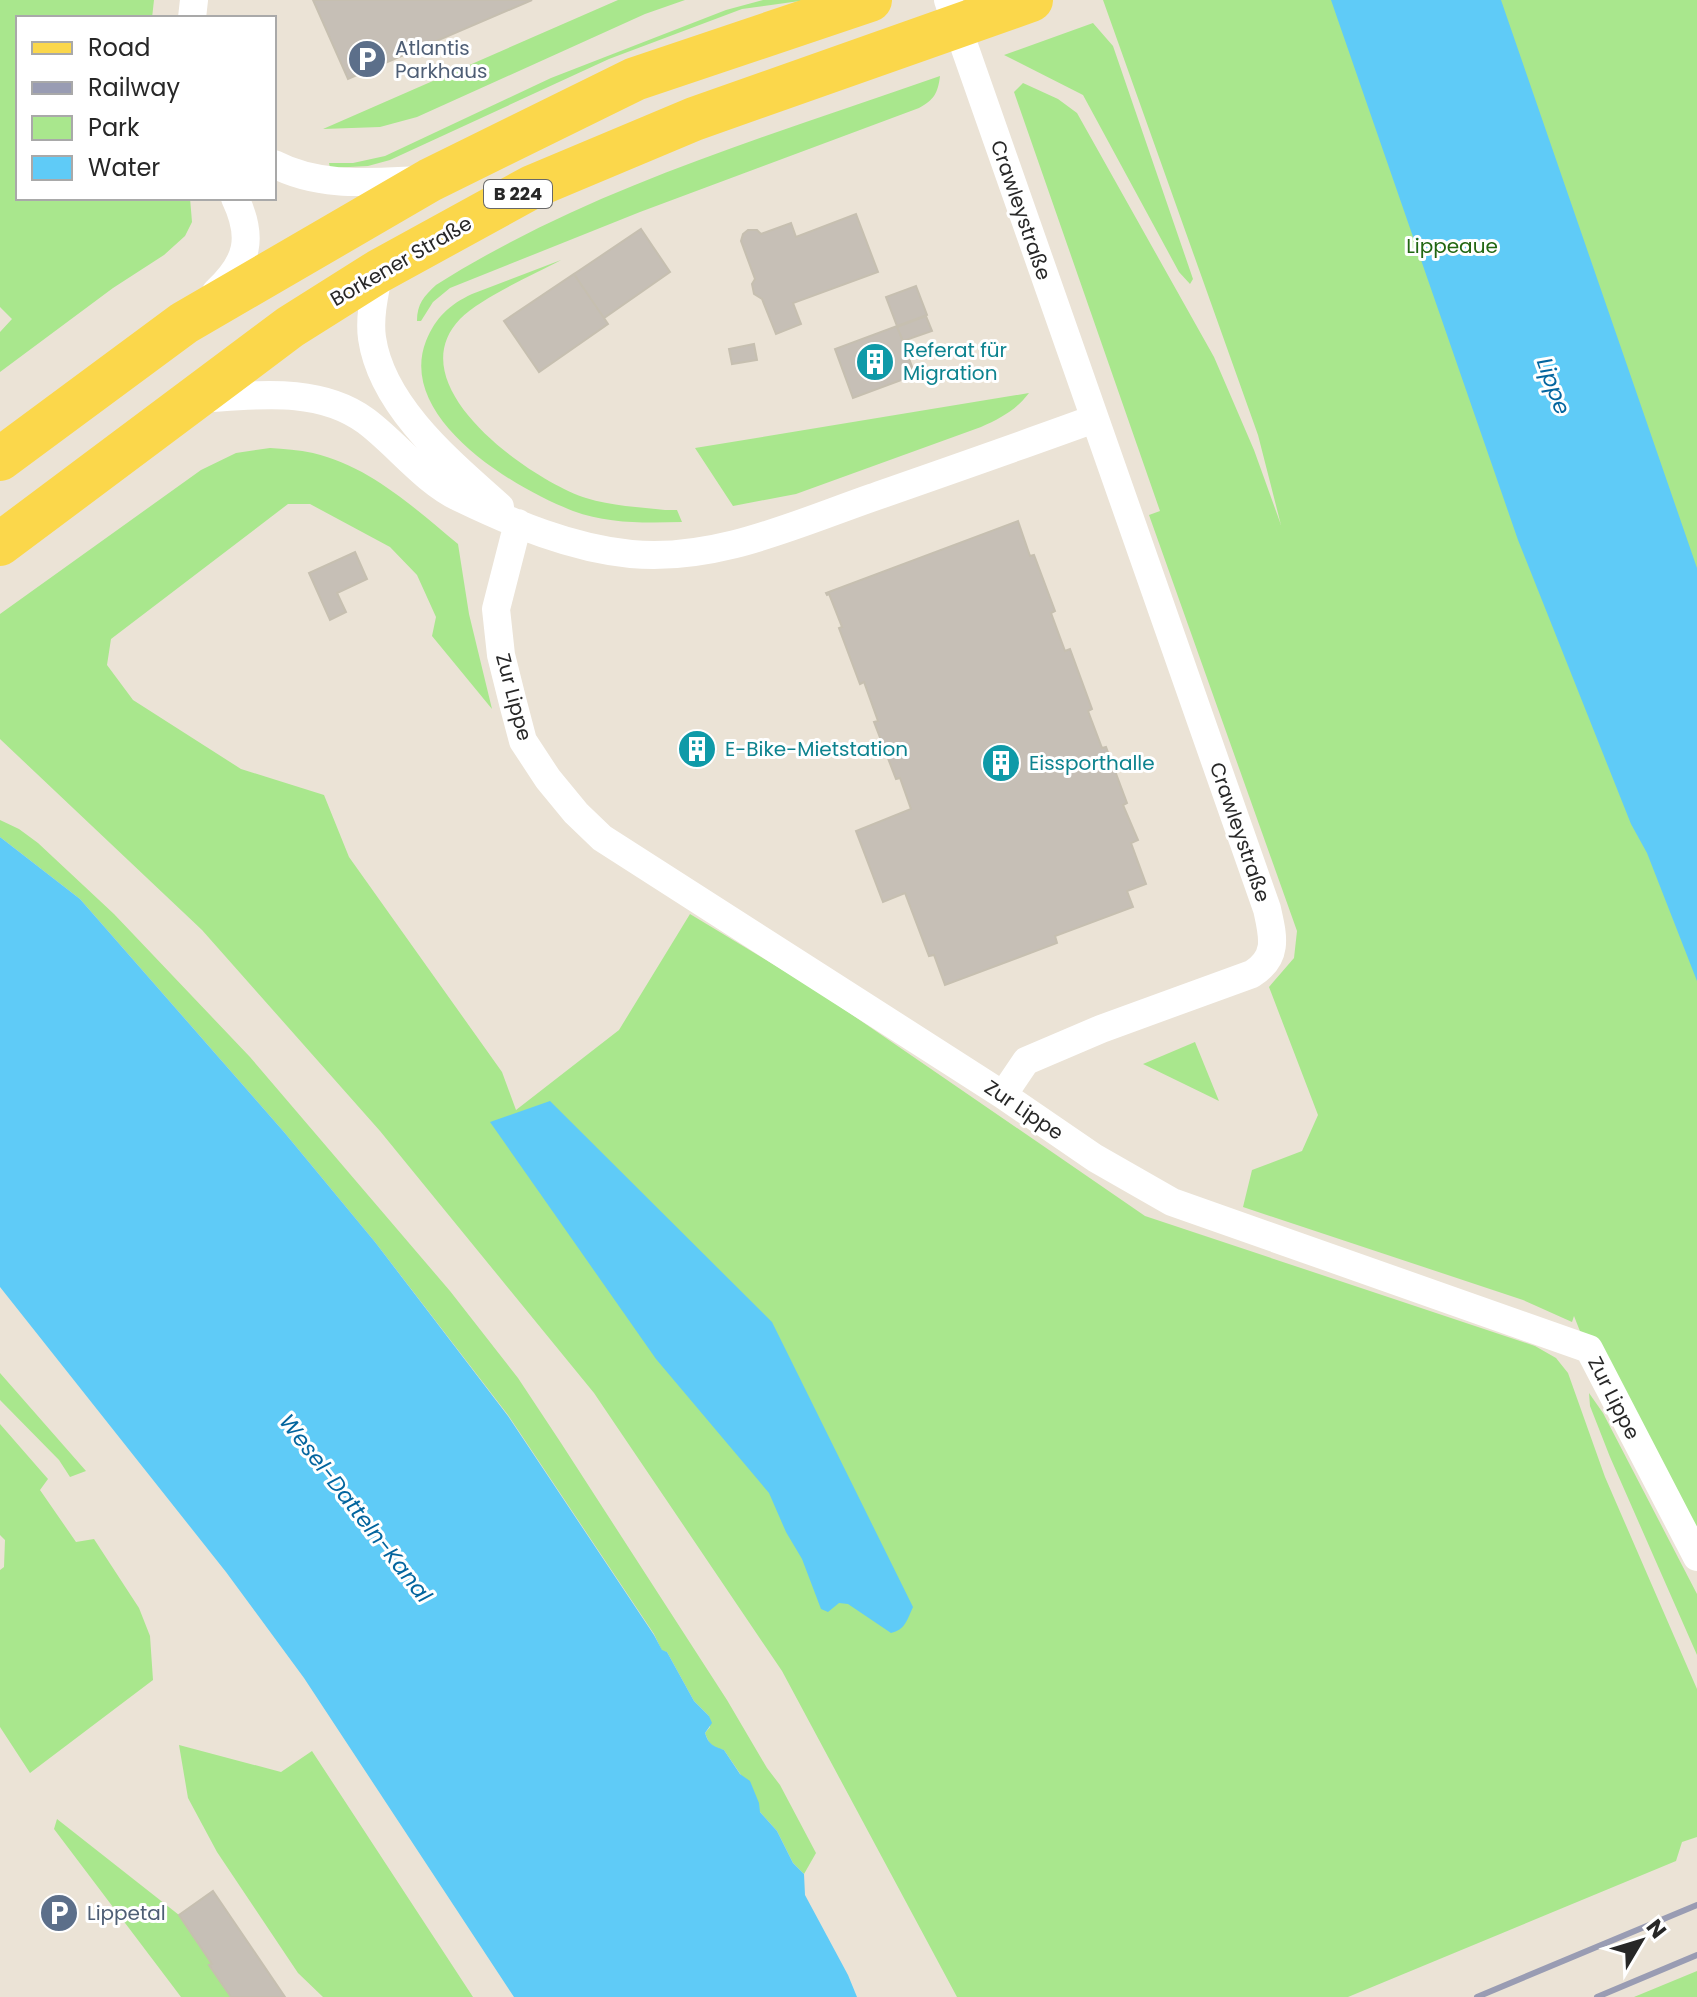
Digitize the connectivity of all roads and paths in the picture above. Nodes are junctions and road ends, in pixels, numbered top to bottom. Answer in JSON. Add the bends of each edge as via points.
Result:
{"nodes":[{"id":1,"x":948,"y":0,"type":"edge"},
{"id":2,"x":1031,"y":0,"type":"edge"},
{"id":3,"x":865,"y":2,"type":"edge"},
{"id":4,"x":276,"y":165,"type":"edge"},
{"id":5,"x":430,"y":180,"type":"junction"},
{"id":6,"x":236,"y":200,"type":"edge"},
{"id":7,"x":379,"y":271,"type":"junction"},
{"id":8,"x":184,"y":323,"type":"junction"},
{"id":9,"x":192,"y":399,"type":"junction"},
{"id":10,"x":1094,"y":419,"type":"junction"},
{"id":11,"x":0,"y":459,"type":"edge"},
{"id":12,"x":518,"y":523,"type":"junction"},
{"id":13,"x":0,"y":544,"type":"edge"},
{"id":14,"x":1003,"y":1095,"type":"junction"},
{"id":15,"x":1697,"y":1557,"type":"edge"}],
"edges":[{"from":1,"to":10,"type":"street","name":"Crawleystraße"},
{"from":2,"to":7,"type":"main road","name":"Borkener Straße","number":"B 224","via":[[694,119],[532,187]]},
{"from":3,"to":5,"type":"main road","number":"B 224","via":[[635,79]]},
{"from":4,"to":5,"type":"street","via":[[304,178],[350,183]]},
{"from":5,"to":8,"type":"main road","number":"B 224"},
{"from":6,"to":8,"type":"street","via":[[247,247],[243,260]]},
{"from":7,"to":9,"type":"main road","name":"Borkener Straße","number":"B 224","via":[[290,327]]},
{"from":7,"to":12,"type":"street","via":[[372,336],[398,402],[426,438]]},
{"from":8,"to":11,"type":"main road","number":"B 224"},
{"from":9,"to":12,"type":"street","via":[[290,395],[335,405],[366,421],[456,496]]},
{"from":9,"to":13,"type":"main road","name":"Borkener Straße","number":"B 224"},
{"from":10,"to":12,"type":"street","via":[[706,552],[633,554],[569,544]]},
{"from":10,"to":14,"type":"street","name":"Crawleystraße","via":[[1267,909],[1271,953],[1252,974],[1026,1061]]},
{"from":12,"to":14,"type":"street","name":"Zur Lippe","via":[[496,609],[501,655],[523,741],[576,813],[602,838]]},
{"from":14,"to":15,"type":"street","name":"Zur Lippe","via":[[1095,1158],[1172,1202],[1589,1349]]}]}
